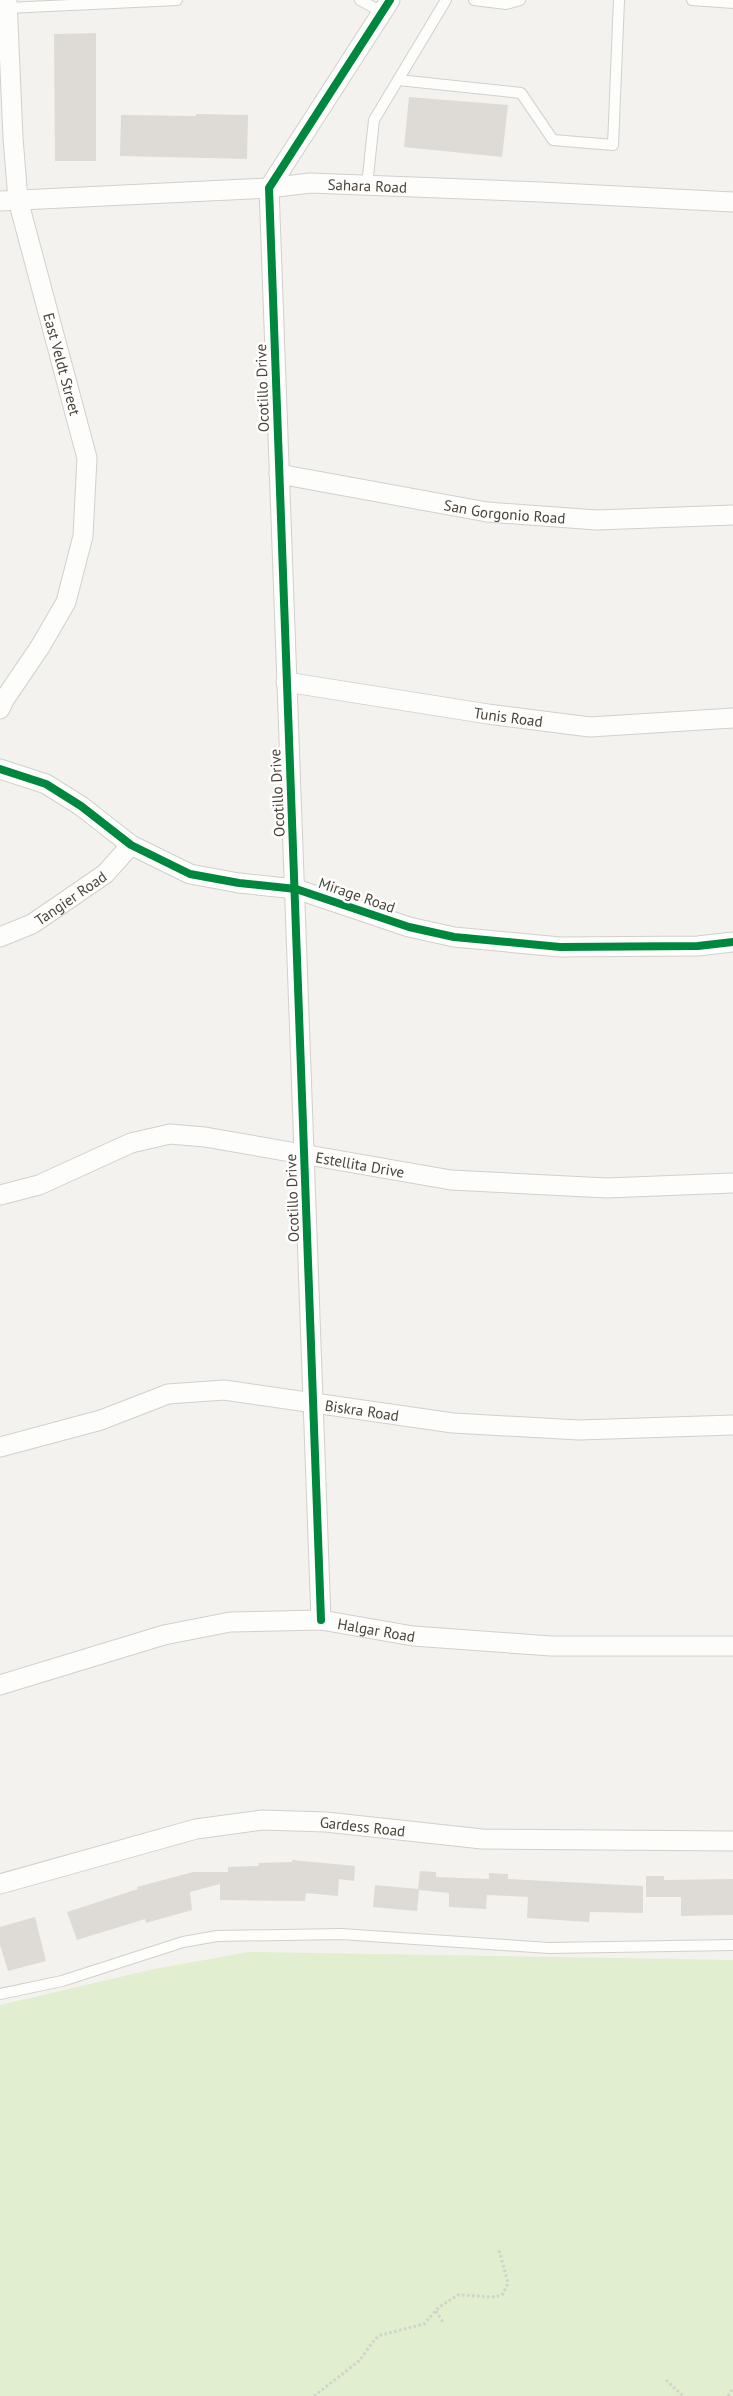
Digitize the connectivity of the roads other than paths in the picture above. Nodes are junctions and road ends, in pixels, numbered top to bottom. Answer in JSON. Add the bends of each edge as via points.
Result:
{"nodes":[{"id":1,"x":177,"y":0,"type":"edge"},
{"id":2,"x":360,"y":0,"type":"edge"},
{"id":3,"x":446,"y":0,"type":"edge"},
{"id":4,"x":474,"y":0,"type":"edge"},
{"id":5,"x":520,"y":0,"type":"edge"},
{"id":6,"x":619,"y":0,"type":"edge"},
{"id":7,"x":692,"y":0,"type":"edge"},
{"id":8,"x":733,"y":3,"type":"edge"},
{"id":9,"x":7,"y":4,"type":"edge"},
{"id":10,"x":386,"y":6,"type":"edge"},
{"id":11,"x":398,"y":80,"type":"junction"},
{"id":12,"x":367,"y":185,"type":"junction"},
{"id":13,"x":270,"y":188,"type":"junction"},
{"id":14,"x":9,"y":201,"type":"edge"},
{"id":15,"x":733,"y":202,"type":"edge"},
{"id":16,"x":279,"y":474,"type":"junction"},
{"id":17,"x":733,"y":515,"type":"edge"},
{"id":18,"x":286,"y":682,"type":"junction"},
{"id":19,"x":0,"y":709,"type":"edge"},
{"id":20,"x":733,"y":718,"type":"edge"},
{"id":21,"x":0,"y":769,"type":"edge"},
{"id":22,"x":131,"y":845,"type":"junction"},
{"id":23,"x":296,"y":889,"type":"junction"},
{"id":24,"x":0,"y":937,"type":"edge"},
{"id":25,"x":733,"y":942,"type":"edge"},
{"id":26,"x":304,"y":1156,"type":"junction"},
{"id":27,"x":733,"y":1183,"type":"edge"},
{"id":28,"x":0,"y":1195,"type":"edge"},
{"id":29,"x":314,"y":1403,"type":"junction"},
{"id":30,"x":733,"y":1425,"type":"edge"},
{"id":31,"x":0,"y":1447,"type":"edge"},
{"id":32,"x":320,"y":1620,"type":"junction"},
{"id":33,"x":733,"y":1646,"type":"edge"},
{"id":34,"x":0,"y":1685,"type":"edge"},
{"id":35,"x":733,"y":1840,"type":"edge"},
{"id":36,"x":0,"y":1884,"type":"edge"},
{"id":37,"x":733,"y":1945,"type":"edge"},
{"id":38,"x":0,"y":1994,"type":"edge"}],
"edges":[{"from":1,"to":9,"type":"lane"},
{"from":2,"to":10,"type":"lane"},
{"from":3,"to":11,"type":"lane"},
{"from":4,"to":5,"type":"lane","via":[[506,4]]},
{"from":6,"to":11,"type":"lane","via":[[613,145],[553,140],[521,93]]},
{"from":7,"to":8,"type":"lane"},
{"from":9,"to":14,"type":"street","name":"East Veldt Street","via":[[13,138]]},
{"from":10,"to":13,"type":"street"},
{"from":11,"to":12,"type":"lane","via":[[374,120]]},
{"from":12,"to":13,"type":"street","name":"Sahara Road","via":[[310,183]]},
{"from":12,"to":15,"type":"street","name":"Sahara Road"},
{"from":13,"to":14,"type":"street","name":"Sahara Road"},
{"from":13,"to":16,"type":"street","name":"Ocotillo Drive"},
{"from":14,"to":19,"type":"street","name":"East Veldt Street","via":[[87,458],[83,536],[66,602]]},
{"from":16,"to":17,"type":"street","name":"San Gorgonio Road","via":[[487,512],[597,520]]},
{"from":16,"to":18,"type":"street","name":"Ocotillo Drive"},
{"from":18,"to":20,"type":"street","name":"Tunis Road","via":[[488,714],[590,726]]},
{"from":18,"to":23,"type":"street","name":"Ocotillo Drive"},
{"from":21,"to":22,"type":"street","name":"Mirage Road","via":[[46,784],[81,806]]},
{"from":22,"to":23,"type":"street","name":"Mirage Road","via":[[190,874]]},
{"from":22,"to":24,"type":"street","name":"Tangier Road","via":[[106,874],[32,924]]},
{"from":23,"to":25,"type":"street","name":"Mirage Road","via":[[409,927],[454,937],[560,947],[698,946]]},
{"from":23,"to":26,"type":"street","name":"Ocotillo Drive"},
{"from":26,"to":27,"type":"street","name":"Estellita Drive","via":[[451,1180],[607,1188]]},
{"from":26,"to":28,"type":"street","name":"Estellita Drive","via":[[170,1134],[131,1143],[39,1185]]},
{"from":26,"to":29,"type":"street","name":"Ocotillo Drive"},
{"from":29,"to":30,"type":"street","name":"Biskra Road","via":[[453,1423],[579,1430]]},
{"from":29,"to":31,"type":"street","name":"Biskra Road","via":[[224,1390],[168,1394],[101,1420]]},
{"from":29,"to":32,"type":"street","name":"Ocotillo Drive"},
{"from":32,"to":33,"type":"street","name":"Halgar Road","via":[[413,1636],[551,1646]]},
{"from":32,"to":34,"type":"street","name":"Halgar Road","via":[[230,1622],[164,1635]]},
{"from":35,"to":36,"type":"street","name":"Gardess Road","via":[[482,1839],[326,1822],[262,1820],[196,1829]]},
{"from":37,"to":38,"type":"lane","via":[[549,1948],[341,1934],[226,1935],[183,1942],[62,1980]]}]}
